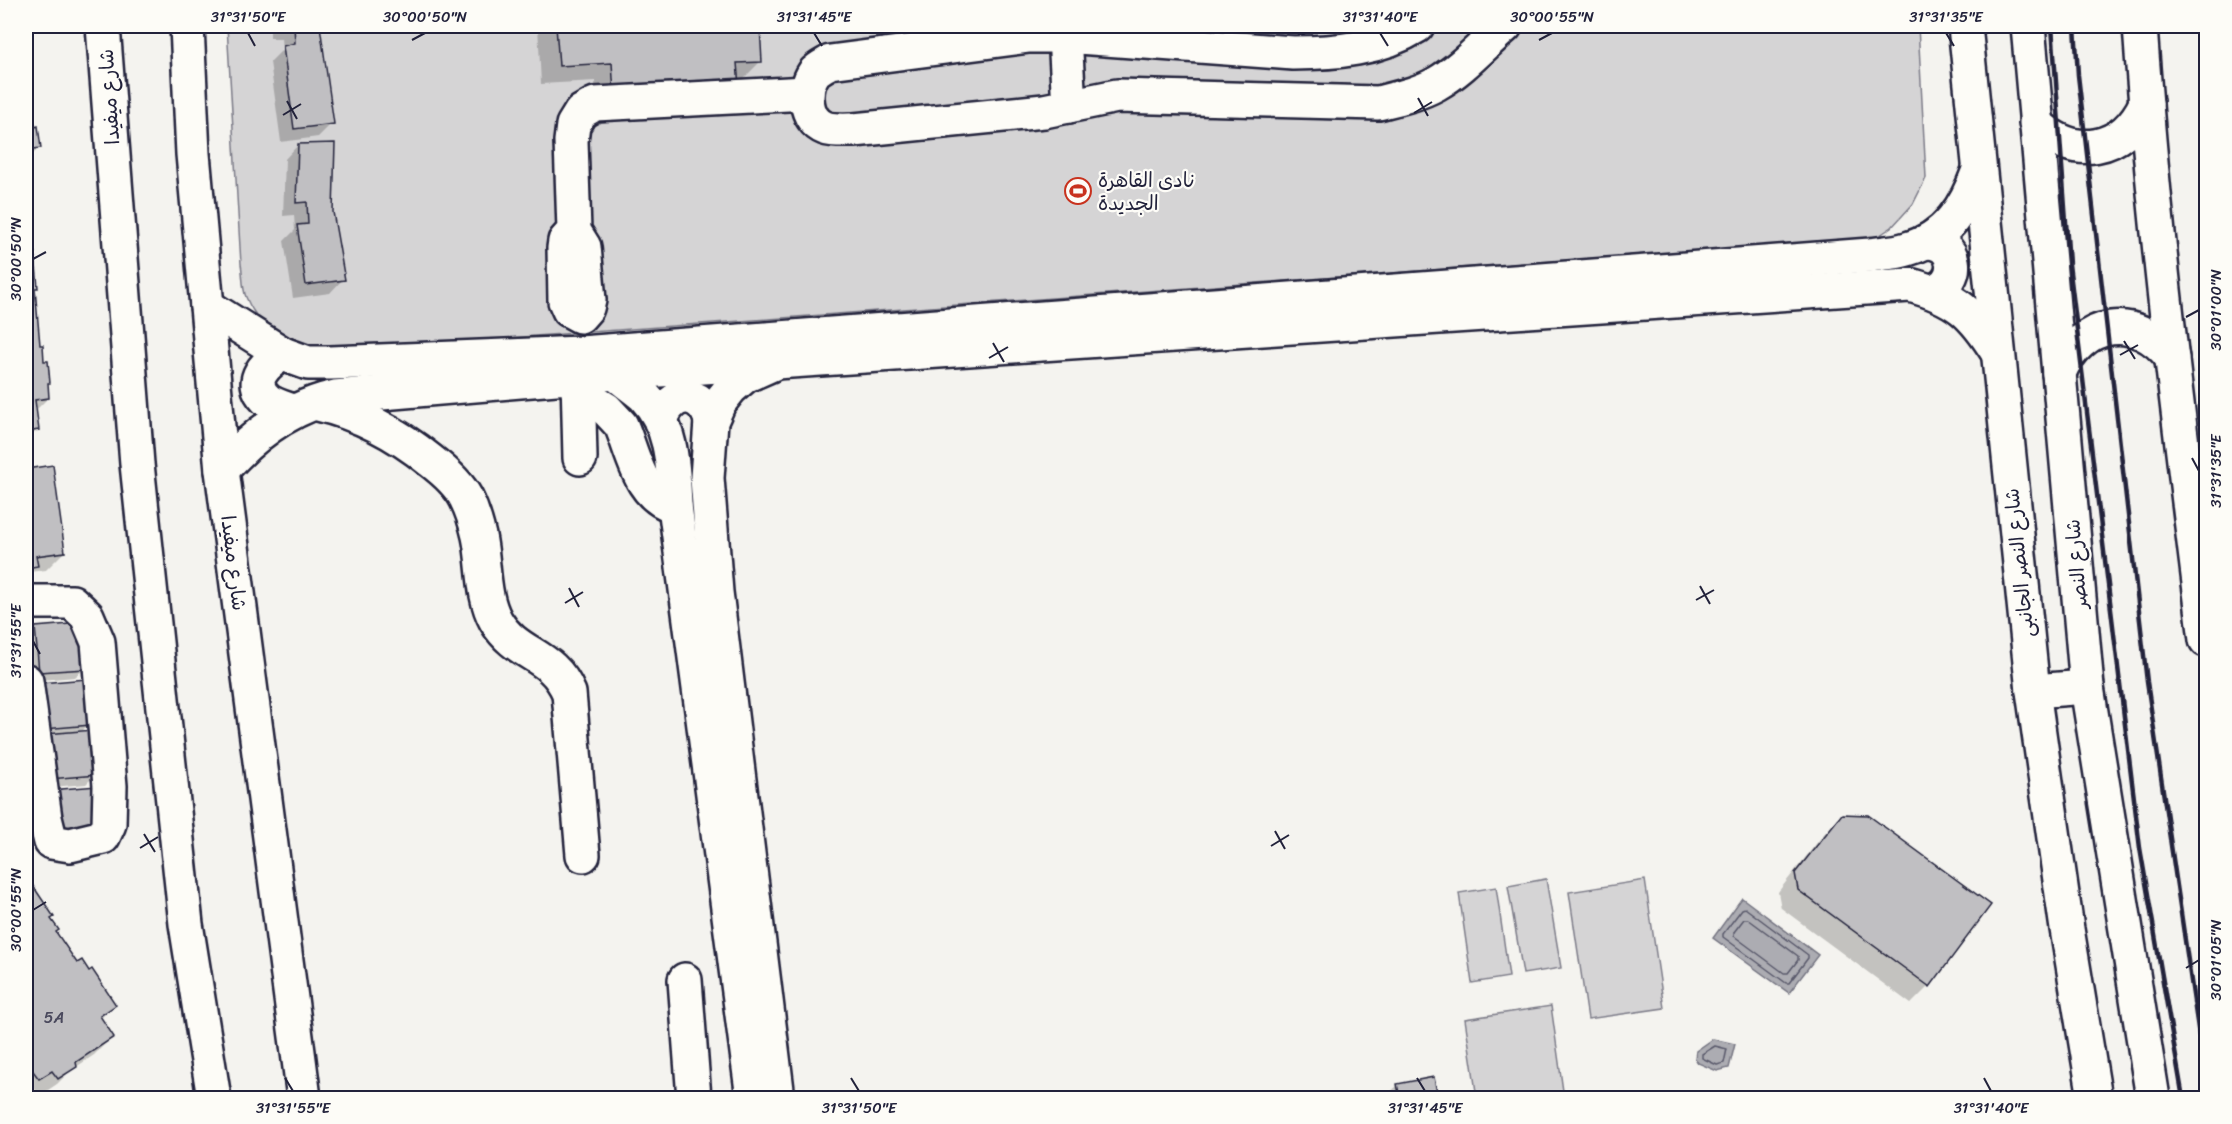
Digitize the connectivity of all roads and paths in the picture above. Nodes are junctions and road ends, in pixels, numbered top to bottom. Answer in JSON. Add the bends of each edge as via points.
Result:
{"nodes":[{"id":1,"x":103,"y":26,"type":"edge"},
{"id":2,"x":187,"y":26,"type":"edge"},
{"id":3,"x":1417,"y":26,"type":"edge"},
{"id":4,"x":1505,"y":26,"type":"edge"},
{"id":5,"x":1965,"y":26,"type":"edge"},
{"id":6,"x":2028,"y":26,"type":"edge"},
{"id":7,"x":2140,"y":26,"type":"edge"},
{"id":8,"x":1065,"y":36,"type":"junction"},
{"id":9,"x":807,"y":93,"type":"junction"},
{"id":10,"x":2145,"y":103,"type":"junction"},
{"id":11,"x":1069,"y":105,"type":"junction"},
{"id":12,"x":2036,"y":123,"type":"junction"},
{"id":13,"x":1979,"y":170,"type":"junction"},
{"id":14,"x":1925,"y":242,"type":"junction"},
{"id":15,"x":1933,"y":291,"type":"junction"},
{"id":16,"x":207,"y":306,"type":"junction"},
{"id":17,"x":1998,"y":353,"type":"junction"},
{"id":18,"x":283,"y":354,"type":"junction"},
{"id":19,"x":2172,"y":358,"type":"junction"},
{"id":20,"x":781,"y":362,"type":"junction"},
{"id":21,"x":615,"y":373,"type":"junction"},
{"id":22,"x":2059,"y":373,"type":"junction"},
{"id":23,"x":579,"y":374,"type":"junction"},
{"id":24,"x":303,"y":407,"type":"junction"},
{"id":25,"x":711,"y":421,"type":"junction"},
{"id":26,"x":661,"y":422,"type":"junction"},
{"id":27,"x":580,"y":458,"type":"dead end"},
{"id":28,"x":222,"y":470,"type":"junction"},
{"id":29,"x":675,"y":506,"type":"junction"},
{"id":30,"x":26,"y":603,"type":"edge"},
{"id":31,"x":2206,"y":640,"type":"edge"},
{"id":32,"x":26,"y":681,"type":"edge"},
{"id":33,"x":2086,"y":687,"type":"junction"},
{"id":34,"x":2032,"y":691,"type":"junction"},
{"id":35,"x":583,"y":855,"type":"dead end"},
{"id":36,"x":685,"y":980,"type":"dead end"},
{"id":37,"x":214,"y":1098,"type":"edge"},
{"id":38,"x":304,"y":1098,"type":"edge"},
{"id":39,"x":694,"y":1098,"type":"edge"},
{"id":40,"x":753,"y":1098,"type":"edge"},
{"id":41,"x":778,"y":1098,"type":"edge"},
{"id":42,"x":2095,"y":1098,"type":"edge"},
{"id":43,"x":2153,"y":1098,"type":"edge"}],
"edges":[{"from":1,"to":37,"type":"street","name":"شارع ميفيدا","via":[[139,487],[186,924]]},
{"from":2,"to":16,"type":"street","name":"شارع ميفيدا","via":[[193,154]]},
{"from":3,"to":8,"type":"street","via":[[1382,41],[1323,53]]},
{"from":4,"to":11,"type":"street","via":[[1436,84],[1378,103],[1117,96]]},
{"from":5,"to":13,"type":"street","name":"شارع النصر الجانبى"},
{"from":6,"to":12,"type":"street","name":"شارع النصر"},
{"from":7,"to":10,"type":"street"},
{"from":8,"to":9,"type":"street","via":[[994,39],[830,62],[816,71]]},
{"from":8,"to":11,"type":"street"},
{"from":9,"to":11,"type":"street","via":[[808,108],[816,122],[826,128],[854,130]]},
{"from":9,"to":23,"type":"street","via":[[595,104],[581,112],[573,125],[571,141],[574,231],[564,248],[565,301],[569,310],[580,316]]},
{"from":10,"to":12,"type":"street","via":[[2140,116],[2121,136],[2096,146],[2069,145],[2045,133]]},
{"from":10,"to":19,"type":"street"},
{"from":12,"to":22,"type":"street","name":"شارع النصر"},
{"from":13,"to":14,"type":"street","via":[[1968,199],[1950,223]]},
{"from":13,"to":17,"type":"street","name":"شارع النصر الجانبى"},
{"from":14,"to":15,"type":"street","via":[[1941,245],[1952,258],[1947,283]]},
{"from":14,"to":23,"type":"street","via":[[1870,255]]},
{"from":15,"to":17,"type":"street","via":[[1961,306],[1982,327]]},
{"from":15,"to":20,"type":"street","via":[[1910,285]]},
{"from":16,"to":18,"type":"street"},
{"from":16,"to":28,"type":"street","name":"شارع ميفيدا"},
{"from":17,"to":34,"type":"street","name":"شارع النصر الجانبى"},
{"from":18,"to":23,"type":"street","via":[[309,363]]},
{"from":18,"to":24,"type":"street","via":[[263,367],[258,379],[260,391],[267,400]]},
{"from":19,"to":22,"type":"street","via":[[2152,337],[2132,329],[2110,328],[2084,338],[2068,354]]},
{"from":19,"to":31,"type":"street"},
{"from":20,"to":21,"type":"street"},
{"from":20,"to":25,"type":"street","via":[[745,376],[719,403]]},
{"from":21,"to":23,"type":"street"},
{"from":21,"to":26,"type":"street","via":[[642,394]]},
{"from":22,"to":33,"type":"street","name":"شارع النصر"},
{"from":23,"to":24,"type":"street","via":[[343,396]]},
{"from":23,"to":27,"type":"street"},
{"from":23,"to":29,"type":"street","via":[[621,425],[648,490]]},
{"from":24,"to":28,"type":"street","via":[[243,447]]},
{"from":24,"to":35,"type":"street","via":[[360,417],[405,440],[447,474],[465,496],[476,523],[488,602],[496,620],[523,650],[554,668],[569,693]]},
{"from":25,"to":26,"type":"street","via":[[703,403],[685,397],[668,405]]},
{"from":25,"to":41,"type":"street","via":[[707,478],[716,592]]},
{"from":26,"to":29,"type":"street","via":[[672,455]]},
{"from":28,"to":38,"type":"street","name":"شارع ميفيدا"},
{"from":29,"to":40,"type":"street"},
{"from":30,"to":32,"type":"street","via":[[72,602],[87,616],[98,642],[110,786],[109,824],[103,837],[70,845],[51,842]]},
{"from":33,"to":34,"type":"street"},
{"from":33,"to":43,"type":"street","name":"شارع النصر"},
{"from":34,"to":42,"type":"street","name":"شارع النصر الجانبى"},
{"from":36,"to":39,"type":"street"}]}
